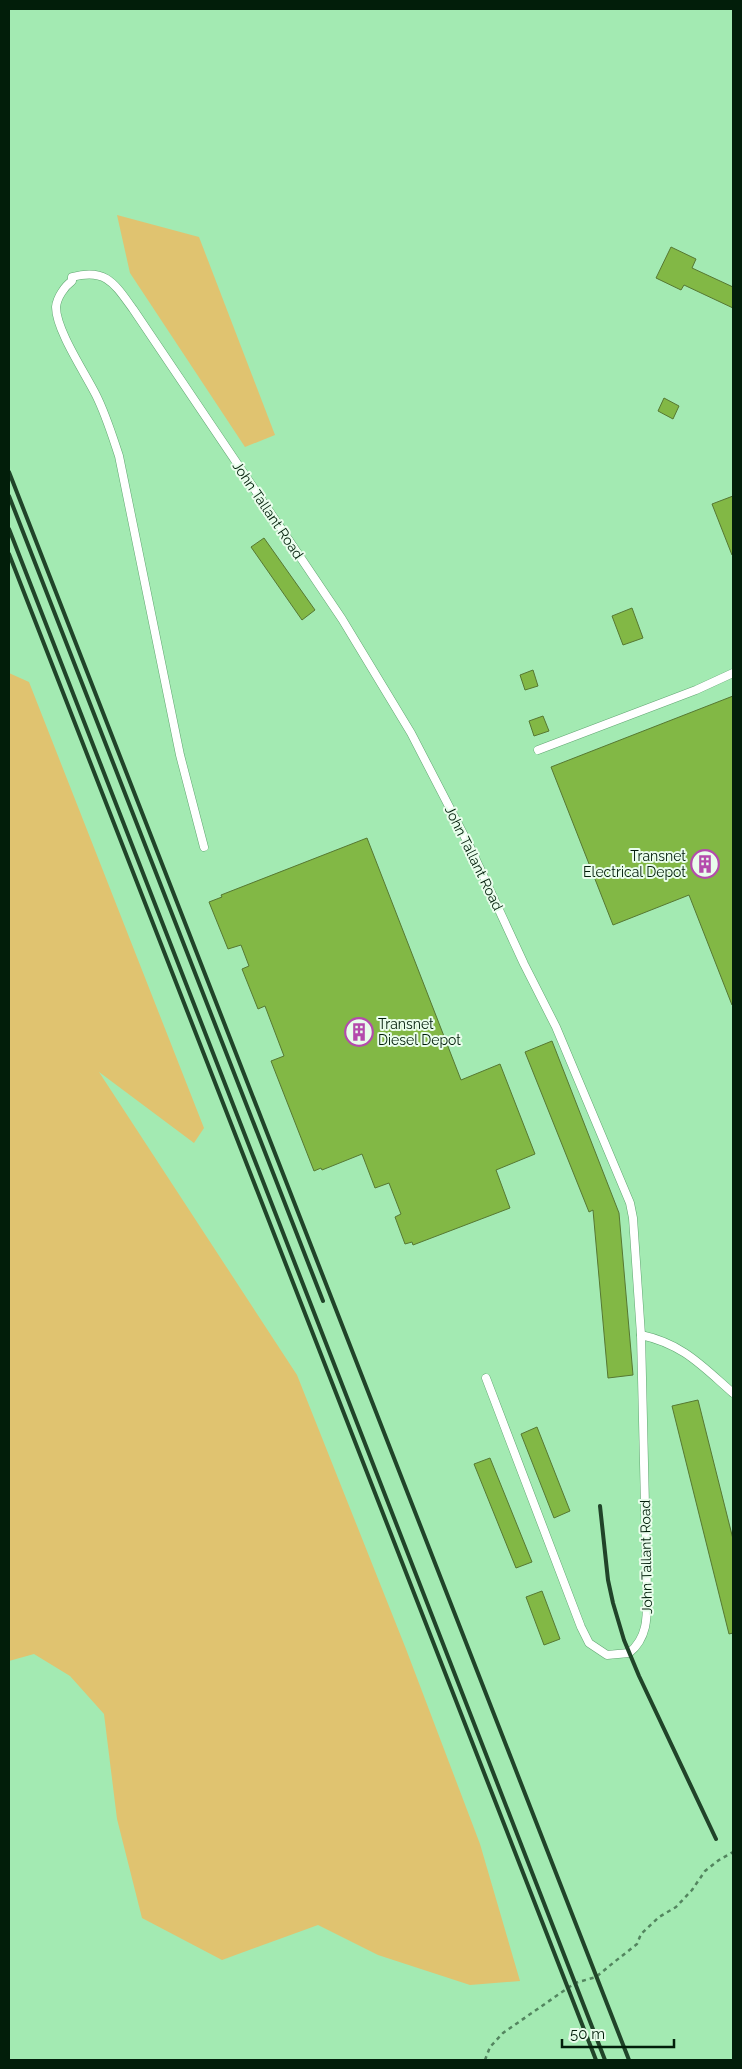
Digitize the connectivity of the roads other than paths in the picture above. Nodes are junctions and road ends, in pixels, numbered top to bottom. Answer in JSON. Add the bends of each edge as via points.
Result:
{"nodes":[{"id":1,"x":733,"y":674,"type":"edge"},
{"id":2,"x":538,"y":750,"type":"dead end"},
{"id":3,"x":204,"y":847,"type":"dead end"},
{"id":4,"x":641,"y":1335,"type":"junction"},
{"id":5,"x":486,"y":1378,"type":"dead end"},
{"id":6,"x":733,"y":1393,"type":"edge"}],
"edges":[{"from":1,"to":2,"type":"lane"},
{"from":3,"to":4,"type":"lane","name":"John Tallant Road","via":[[180,755],[119,456],[108,421],[58,318],[56,306],[66,286],[72,278],[85,274],[100,275],[115,284],[147,328],[342,619],[415,742],[470,847],[556,1027],[624,1187],[633,1218]]},
{"from":4,"to":5,"type":"lane","name":"John Tallant Road","via":[[647,1611],[641,1640],[623,1655],[603,1654],[589,1643],[581,1627]]},
{"from":4,"to":6,"type":"lane","via":[[667,1342],[681,1350]]}]}
